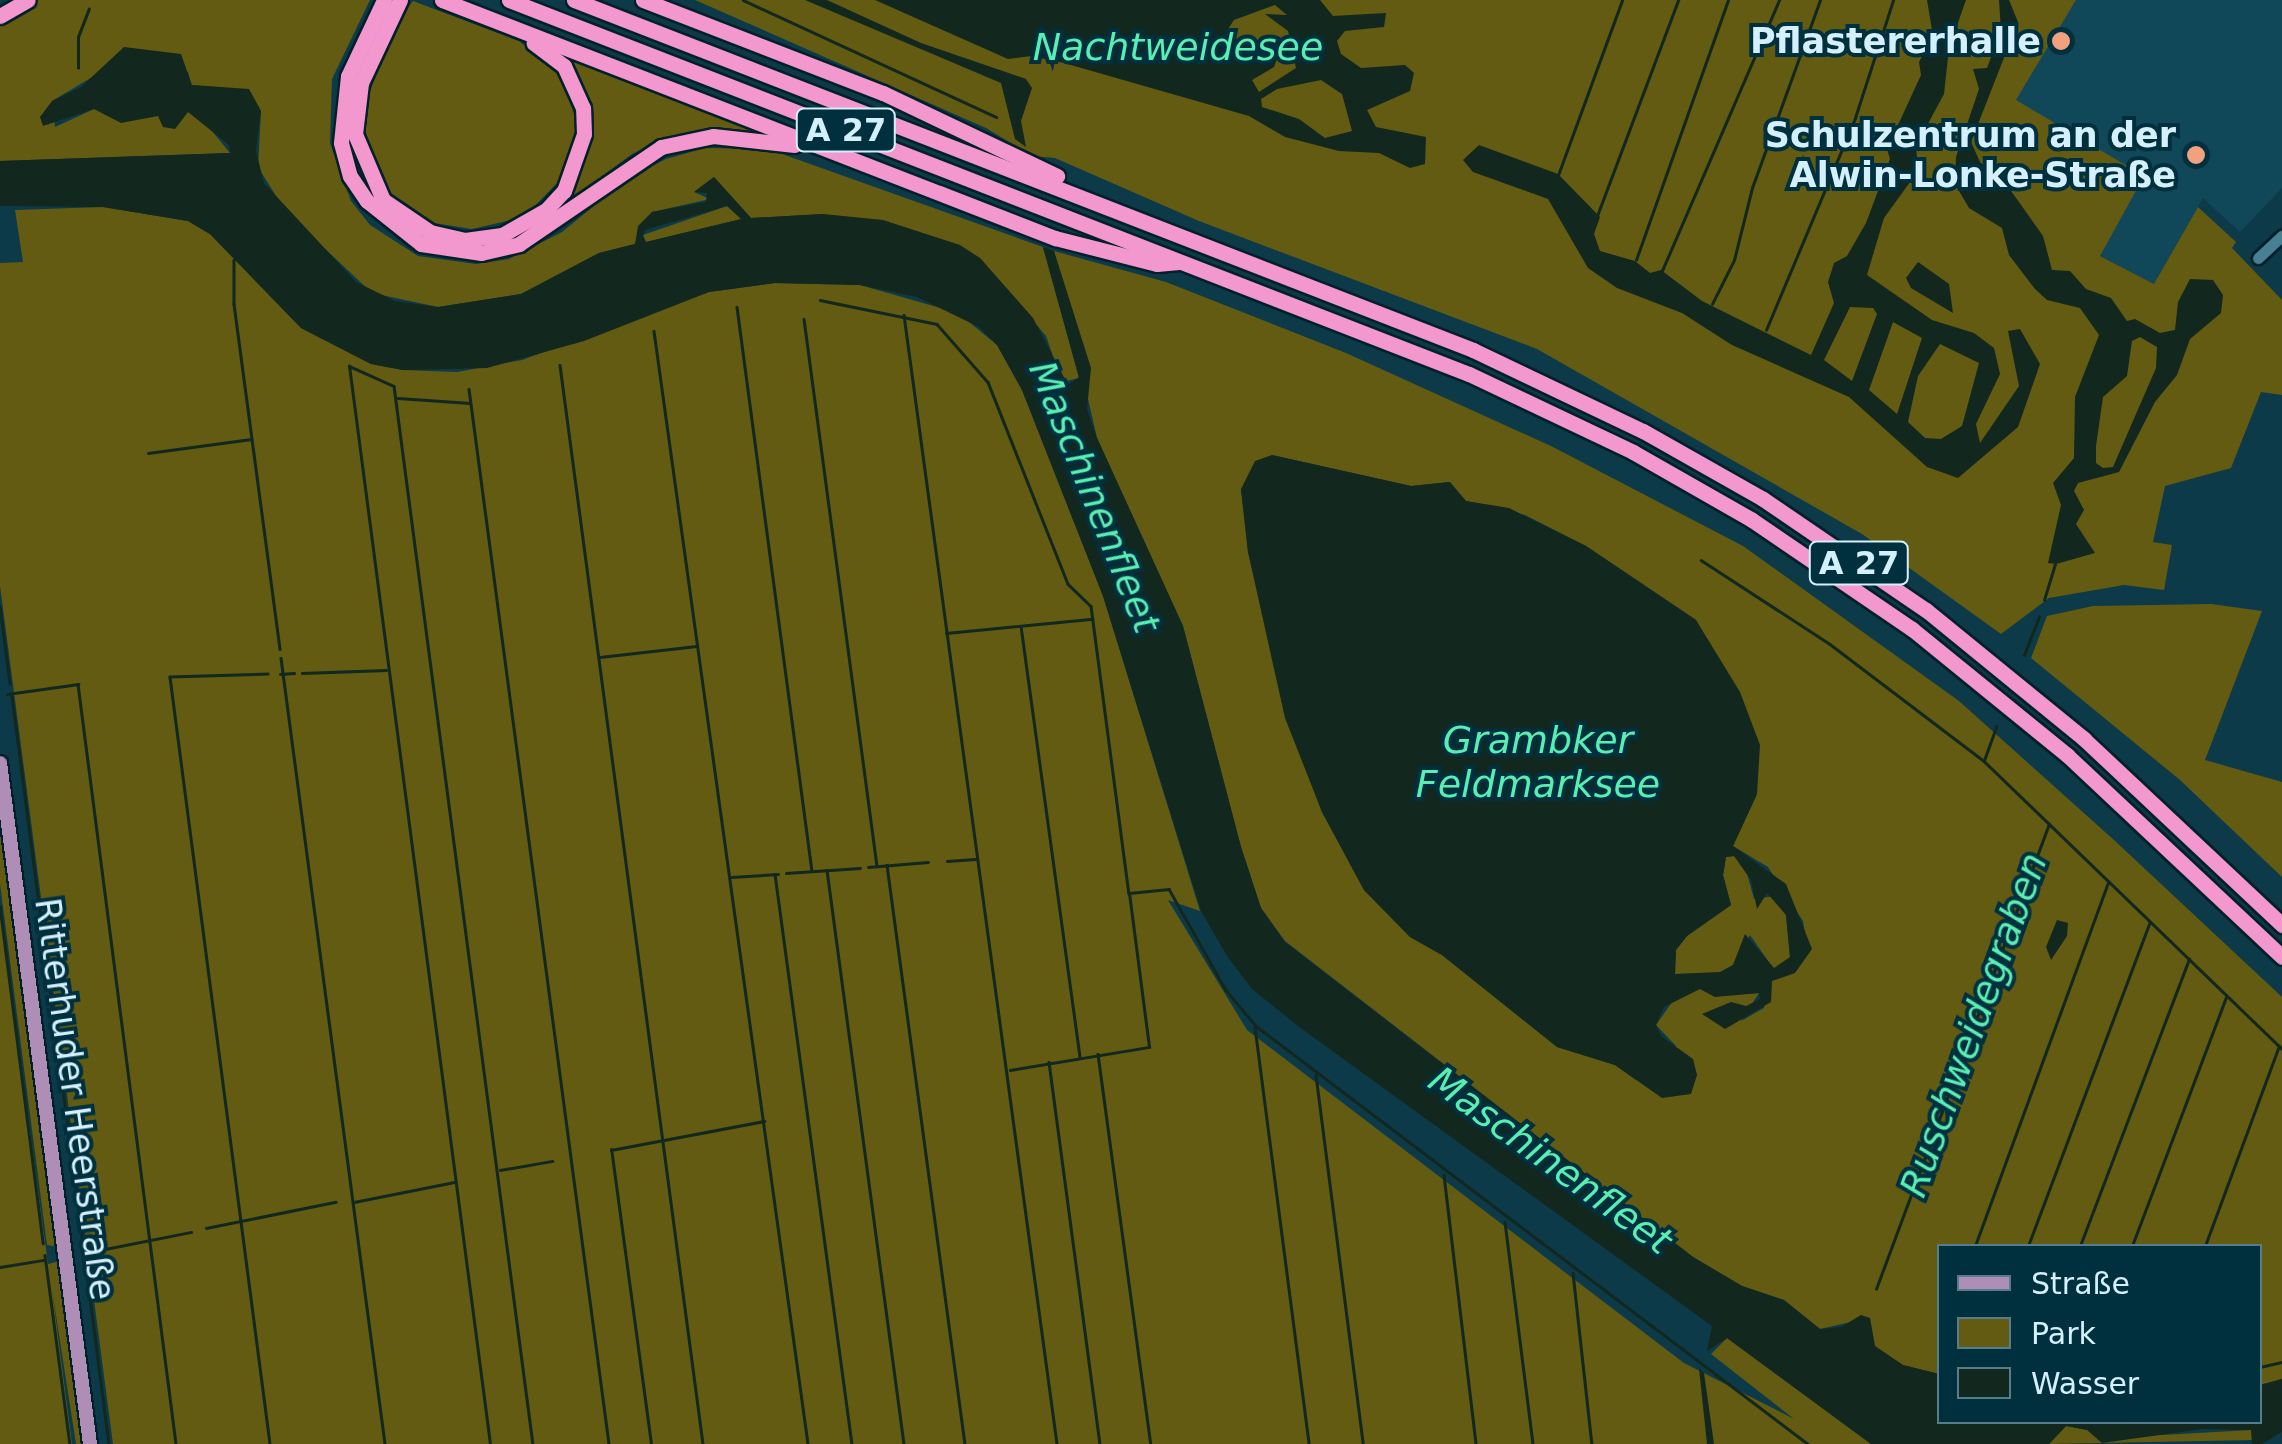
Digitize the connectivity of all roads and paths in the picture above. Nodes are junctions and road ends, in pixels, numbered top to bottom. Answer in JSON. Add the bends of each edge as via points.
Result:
{"nodes":[{"id":1,"x":28,"y":0,"type":"edge"},
{"id":2,"x":442,"y":0,"type":"edge"},
{"id":3,"x":509,"y":0,"type":"edge"},
{"id":4,"x":574,"y":0,"type":"edge"},
{"id":5,"x":643,"y":0,"type":"edge"},
{"id":6,"x":674,"y":0,"type":"edge"},
{"id":7,"x":394,"y":2,"type":"edge"},
{"id":8,"x":0,"y":16,"type":"edge"},
{"id":9,"x":496,"y":20,"type":"junction"},
{"id":10,"x":709,"y":25,"type":"junction"},
{"id":11,"x":839,"y":154,"type":"junction"},
{"id":12,"x":1108,"y":205,"type":"junction"},
{"id":13,"x":2282,"y":236,"type":"edge"},
{"id":14,"x":2258,"y":258,"type":"dead end"},
{"id":15,"x":1183,"y":262,"type":"junction"},
{"id":16,"x":0,"y":762,"type":"edge"},
{"id":17,"x":2282,"y":925,"type":"edge"},
{"id":18,"x":2282,"y":957,"type":"edge"},
{"id":19,"x":90,"y":1444,"type":"edge"}],
"edges":[{"from":1,"to":8,"type":"highway"},
{"from":2,"to":9,"type":"highway"},
{"from":3,"to":15,"type":"highway","number":"A 27"},
{"from":4,"to":12,"type":"highway","number":"A 27"},
{"from":5,"to":10,"type":"highway"},
{"from":6,"to":10,"type":"highway"},
{"from":7,"to":9,"type":"highway","via":[[361,82],[357,148],[370,180],[398,215],[465,240],[502,235],[546,210],[564,191],[584,134],[583,108],[564,66]]},
{"from":7,"to":11,"type":"highway","via":[[348,76],[341,143],[350,176],[386,223],[440,250],[481,253],[519,244],[640,158],[687,140],[751,136]]},
{"from":9,"to":11,"type":"highway"},
{"from":10,"to":12,"type":"highway","via":[[884,92]]},
{"from":11,"to":15,"type":"highway","via":[[1055,238],[1157,264]]},
{"from":12,"to":17,"type":"highway","number":"A 27","via":[[1472,350],[1643,431],[1763,499],[2015,680]]},
{"from":13,"to":14,"type":"street"},
{"from":15,"to":18,"type":"highway","number":"A 27","via":[[1562,416],[1752,520],[2000,698]]},
{"from":16,"to":19,"type":"main road","name":"Ritterhuder Heerstraße"}]}
